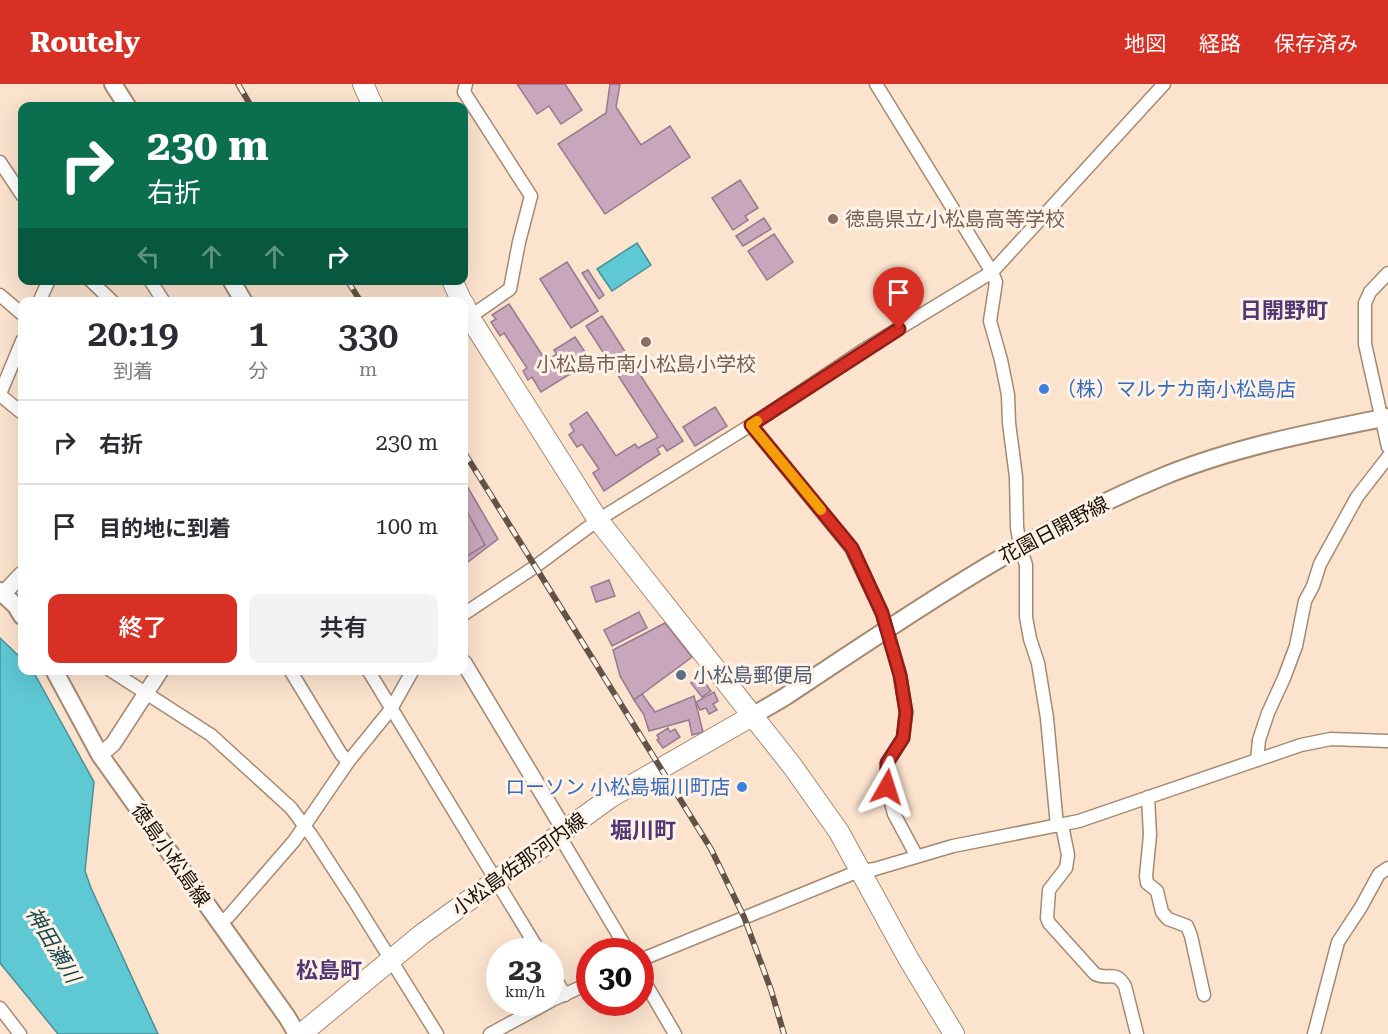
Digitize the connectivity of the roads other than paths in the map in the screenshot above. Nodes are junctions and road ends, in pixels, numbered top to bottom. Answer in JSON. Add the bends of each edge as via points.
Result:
{"nodes":[{"id":1,"x":113,"y":84,"type":"edge"},
{"id":2,"x":363,"y":84,"type":"edge"},
{"id":3,"x":466,"y":84,"type":"edge"},
{"id":4,"x":876,"y":84,"type":"edge"},
{"id":5,"x":1164,"y":84,"type":"edge"},
{"id":6,"x":124,"y":102,"type":"edge"},
{"id":7,"x":371,"y":102,"type":"edge"},
{"id":8,"x":0,"y":162,"type":"edge"},
{"id":9,"x":18,"y":189,"type":"edge"},
{"id":10,"x":992,"y":272,"type":"junction"},
{"id":11,"x":1388,"y":273,"type":"edge"},
{"id":12,"x":95,"y":285,"type":"edge"},
{"id":13,"x":0,"y":295,"type":"edge"},
{"id":14,"x":108,"y":297,"type":"edge"},
{"id":15,"x":468,"y":310,"type":"edge"},
{"id":16,"x":18,"y":311,"type":"edge"},
{"id":17,"x":468,"y":316,"type":"edge"},
{"id":18,"x":18,"y":351,"type":"edge"},
{"id":19,"x":0,"y":395,"type":"edge"},
{"id":20,"x":18,"y":409,"type":"edge"},
{"id":21,"x":1385,"y":418,"type":"edge"},
{"id":22,"x":751,"y":425,"type":"junction"},
{"id":23,"x":1388,"y":447,"type":"edge"},
{"id":24,"x":1388,"y":457,"type":"edge"},
{"id":25,"x":598,"y":520,"type":"junction"},
{"id":26,"x":1020,"y":546,"type":"junction"},
{"id":27,"x":18,"y":578,"type":"edge"},
{"id":28,"x":1,"y":593,"type":"edge"},
{"id":29,"x":18,"y":609,"type":"edge"},
{"id":30,"x":468,"y":611,"type":"edge"},
{"id":31,"x":886,"y":630,"type":"junction"},
{"id":32,"x":468,"y":670,"type":"edge"},
{"id":33,"x":57,"y":675,"type":"edge"},
{"id":34,"x":118,"y":675,"type":"edge"},
{"id":35,"x":158,"y":675,"type":"edge"},
{"id":36,"x":293,"y":675,"type":"edge"},
{"id":37,"x":371,"y":675,"type":"edge"},
{"id":38,"x":410,"y":675,"type":"edge"},
{"id":39,"x":146,"y":694,"type":"junction"},
{"id":40,"x":391,"y":709,"type":"junction"},
{"id":41,"x":752,"y":716,"type":"junction"},
{"id":42,"x":1388,"y":741,"type":"edge"},
{"id":43,"x":100,"y":755,"type":"junction"},
{"id":44,"x":1257,"y":760,"type":"junction"},
{"id":45,"x":348,"y":762,"type":"junction"},
{"id":46,"x":1148,"y":797,"type":"junction"},
{"id":47,"x":305,"y":826,"type":"junction"},
{"id":48,"x":1060,"y":826,"type":"junction"},
{"id":49,"x":562,"y":833,"type":"junction"},
{"id":50,"x":916,"y":855,"type":"junction"},
{"id":51,"x":1388,"y":868,"type":"edge"},
{"id":52,"x":859,"y":871,"type":"junction"},
{"id":53,"x":497,"y":881,"type":"junction"},
{"id":54,"x":220,"y":922,"type":"junction"},
{"id":55,"x":531,"y":938,"type":"edge"},
{"id":56,"x":621,"y":938,"type":"edge"},
{"id":57,"x":654,"y":954,"type":"edge"},
{"id":58,"x":391,"y":962,"type":"junction"},
{"id":59,"x":576,"y":990,"type":"edge"},
{"id":60,"x":565,"y":995,"type":"edge"},
{"id":61,"x":1204,"y":995,"type":"dead end"},
{"id":62,"x":654,"y":998,"type":"edge"},
{"id":63,"x":0,"y":1008,"type":"edge"},
{"id":64,"x":524,"y":1016,"type":"edge"},
{"id":65,"x":20,"y":1034,"type":"edge"},
{"id":66,"x":297,"y":1034,"type":"edge"},
{"id":67,"x":301,"y":1034,"type":"edge"},
{"id":68,"x":437,"y":1034,"type":"edge"},
{"id":69,"x":490,"y":1034,"type":"edge"},
{"id":70,"x":675,"y":1034,"type":"edge"},
{"id":71,"x":954,"y":1034,"type":"edge"},
{"id":72,"x":1137,"y":1034,"type":"edge"},
{"id":73,"x":1314,"y":1034,"type":"edge"}],
"edges":[{"from":1,"to":6,"type":"main road"},
{"from":2,"to":7,"type":"main road"},
{"from":3,"to":15,"type":"street","via":[[464,92],[531,196],[510,289]]},
{"from":4,"to":10,"type":"street"},
{"from":5,"to":10,"type":"street"},
{"from":8,"to":9,"type":"street"},
{"from":10,"to":22,"type":"street"},
{"from":10,"to":26,"type":"street","via":[[996,282],[990,321],[1008,395]]},
{"from":11,"to":21,"type":"street","via":[[1365,303],[1365,344]]},
{"from":12,"to":14,"type":"street"},
{"from":13,"to":16,"type":"street"},
{"from":17,"to":25,"type":"main road"},
{"from":18,"to":19,"type":"street"},
{"from":19,"to":20,"type":"street"},
{"from":21,"to":23,"type":"street"},
{"from":21,"to":26,"type":"main road","name":"花園日開野線","via":[[1247,448],[1165,475]]},
{"from":22,"to":25,"type":"street"},
{"from":22,"to":31,"type":"street","via":[[852,548]]},
{"from":24,"to":44,"type":"street","via":[[1357,497],[1320,564],[1305,601],[1296,646],[1268,713]]},
{"from":25,"to":30,"type":"street"},
{"from":25,"to":41,"type":"main road"},
{"from":26,"to":31,"type":"main road","name":"花園日開野線"},
{"from":26,"to":48,"type":"street","via":[[1026,565],[1026,617],[1047,718]]},
{"from":27,"to":28,"type":"street"},
{"from":28,"to":29,"type":"main road"},
{"from":31,"to":41,"type":"main road","name":"花園日開野線"},
{"from":31,"to":50,"type":"street","via":[[906,712],[903,738],[887,763],[887,787],[894,814]]},
{"from":32,"to":49,"type":"street"},
{"from":33,"to":43,"type":"main road","name":"徳島小松島線"},
{"from":34,"to":39,"type":"street"},
{"from":35,"to":39,"type":"street"},
{"from":36,"to":45,"type":"street"},
{"from":37,"to":40,"type":"street"},
{"from":38,"to":40,"type":"street"},
{"from":39,"to":43,"type":"street"},
{"from":39,"to":47,"type":"street","via":[[211,735],[291,808]]},
{"from":40,"to":45,"type":"street"},
{"from":40,"to":53,"type":"street"},
{"from":41,"to":49,"type":"main road","name":"小松島佐那河内線","via":[[611,797]]},
{"from":41,"to":52,"type":"main road","via":[[839,831]]},
{"from":42,"to":44,"type":"street","via":[[1331,739]]},
{"from":43,"to":54,"type":"main road","name":"徳島小松島線"},
{"from":44,"to":46,"type":"street"},
{"from":45,"to":47,"type":"street"},
{"from":46,"to":48,"type":"street"},
{"from":46,"to":61,"type":"street","via":[[1147,883],[1157,891],[1168,920],[1187,926]]},
{"from":47,"to":54,"type":"street"},
{"from":47,"to":58,"type":"street"},
{"from":48,"to":50,"type":"street"},
{"from":48,"to":72,"type":"street","via":[[1068,855],[1066,868],[1049,890],[1047,918],[1095,974],[1115,976],[1123,983]]},
{"from":49,"to":53,"type":"main road","name":"小松島佐那河内線"},
{"from":49,"to":56,"type":"street"},
{"from":50,"to":52,"type":"street"},
{"from":51,"to":73,"type":"street","via":[[1379,874],[1338,942]]},
{"from":52,"to":57,"type":"street"},
{"from":52,"to":71,"type":"main road"},
{"from":53,"to":55,"type":"street"},
{"from":53,"to":58,"type":"main road","name":"小松島佐那河内線"},
{"from":54,"to":66,"type":"main road","name":"徳島小松島線"},
{"from":58,"to":67,"type":"main road","name":"小松島佐那河内線"},
{"from":58,"to":68,"type":"street"},
{"from":59,"to":60,"type":"street"},
{"from":62,"to":70,"type":"street"},
{"from":63,"to":65,"type":"street"},
{"from":64,"to":69,"type":"street"}]}
